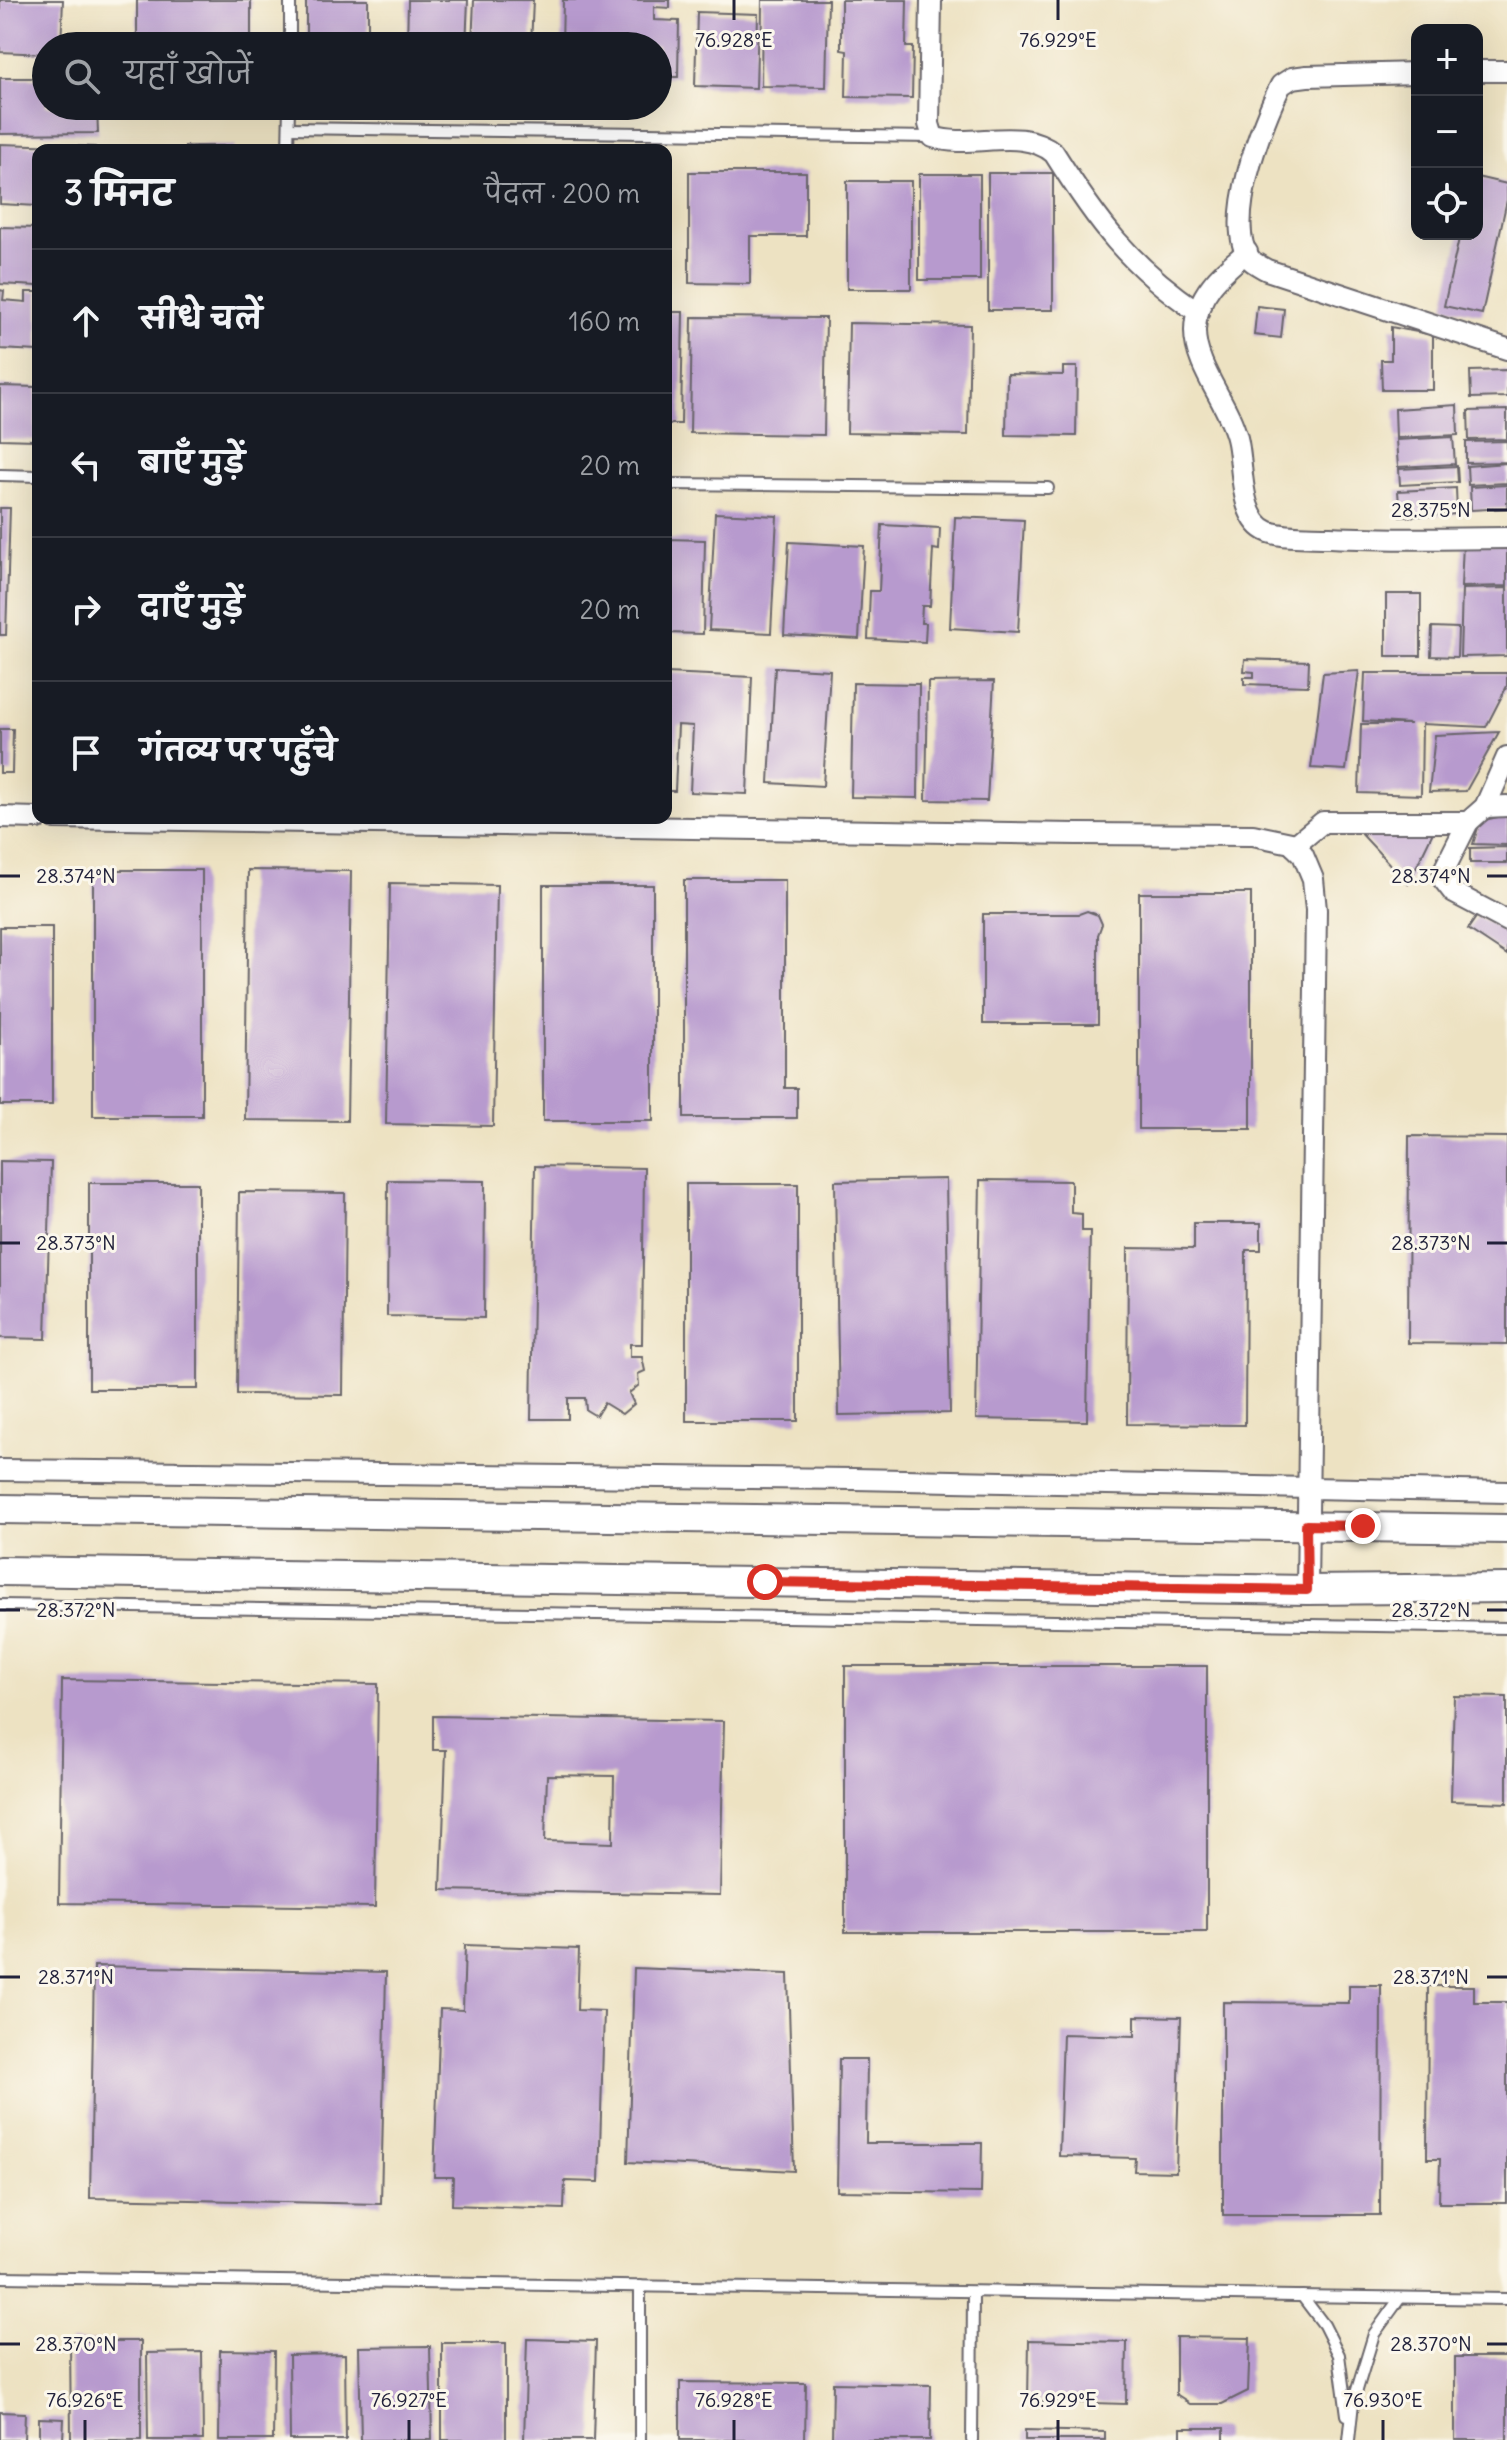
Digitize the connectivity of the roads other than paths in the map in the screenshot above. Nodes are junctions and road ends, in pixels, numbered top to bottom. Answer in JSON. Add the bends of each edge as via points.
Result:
{"nodes":[{"id":1,"x":290,"y":0,"type":"edge"},
{"id":2,"x":931,"y":0,"type":"edge"},
{"id":3,"x":290,"y":32,"type":"edge"},
{"id":4,"x":1483,"y":71,"type":"edge"},
{"id":5,"x":1507,"y":71,"type":"edge"},
{"id":6,"x":1411,"y":73,"type":"edge"},
{"id":7,"x":289,"y":120,"type":"edge"},
{"id":8,"x":289,"y":128,"type":"junction"},
{"id":9,"x":933,"y":137,"type":"junction"},
{"id":10,"x":288,"y":144,"type":"edge"},
{"id":11,"x":1247,"y":252,"type":"junction"},
{"id":12,"x":1198,"y":312,"type":"junction"},
{"id":13,"x":1507,"y":349,"type":"edge"},
{"id":14,"x":0,"y":475,"type":"edge"},
{"id":15,"x":32,"y":476,"type":"edge"},
{"id":16,"x":672,"y":484,"type":"edge"},
{"id":17,"x":1048,"y":488,"type":"dead end"},
{"id":18,"x":1507,"y":538,"type":"edge"},
{"id":19,"x":1507,"y":757,"type":"edge"},
{"id":20,"x":1507,"y":806,"type":"edge"},
{"id":21,"x":1485,"y":807,"type":"junction"},
{"id":22,"x":0,"y":817,"type":"edge"},
{"id":23,"x":32,"y":818,"type":"edge"},
{"id":24,"x":1468,"y":822,"type":"junction"},
{"id":25,"x":438,"y":824,"type":"edge"},
{"id":26,"x":1294,"y":846,"type":"junction"},
{"id":27,"x":1507,"y":921,"type":"edge"},
{"id":28,"x":0,"y":1470,"type":"edge"},
{"id":29,"x":1307,"y":1488,"type":"junction"},
{"id":30,"x":1507,"y":1492,"type":"edge"},
{"id":31,"x":0,"y":1509,"type":"edge"},
{"id":32,"x":1306,"y":1525,"type":"junction"},
{"id":33,"x":1507,"y":1529,"type":"edge"},
{"id":34,"x":0,"y":1571,"type":"edge"},
{"id":35,"x":1507,"y":1588,"type":"edge"},
{"id":36,"x":1307,"y":1590,"type":"junction"},
{"id":37,"x":0,"y":1605,"type":"edge"},
{"id":38,"x":1507,"y":1628,"type":"edge"},
{"id":39,"x":0,"y":2277,"type":"edge"},
{"id":40,"x":640,"y":2286,"type":"junction"},
{"id":41,"x":973,"y":2292,"type":"junction"},
{"id":42,"x":1302,"y":2296,"type":"junction"},
{"id":43,"x":1400,"y":2298,"type":"junction"},
{"id":44,"x":1507,"y":2299,"type":"edge"},
{"id":45,"x":1349,"y":2435,"type":"edge"},
{"id":46,"x":640,"y":2440,"type":"edge"},
{"id":47,"x":972,"y":2440,"type":"edge"}],
"edges":[{"from":1,"to":3,"type":"lane"},
{"from":2,"to":9,"type":"street"},
{"from":4,"to":5,"type":"street"},
{"from":6,"to":11,"type":"street","via":[[1307,76],[1281,85],[1244,185],[1239,219]]},
{"from":7,"to":8,"type":"lane"},
{"from":8,"to":9,"type":"lane"},
{"from":8,"to":10,"type":"lane"},
{"from":9,"to":12,"type":"street","via":[[1047,147],[1103,229],[1143,271]]},
{"from":11,"to":12,"type":"street","via":[[1212,283]]},
{"from":11,"to":13,"type":"street","via":[[1267,270]]},
{"from":12,"to":18,"type":"street","via":[[1197,349],[1237,435],[1243,485],[1257,524],[1268,532],[1304,536]]},
{"from":14,"to":15,"type":"lane"},
{"from":16,"to":17,"type":"lane"},
{"from":19,"to":21,"type":"street"},
{"from":20,"to":21,"type":"street"},
{"from":21,"to":24,"type":"street"},
{"from":22,"to":23,"type":"street"},
{"from":24,"to":26,"type":"street","via":[[1323,822]]},
{"from":24,"to":27,"type":"street","via":[[1443,879],[1454,893]]},
{"from":25,"to":26,"type":"street","via":[[1253,835]]},
{"from":26,"to":29,"type":"street","via":[[1313,879],[1316,910]]},
{"from":28,"to":29,"type":"street"},
{"from":29,"to":30,"type":"street"},
{"from":29,"to":32,"type":"street"},
{"from":31,"to":32,"type":"main road"},
{"from":32,"to":33,"type":"main road"},
{"from":32,"to":36,"type":"street"},
{"from":34,"to":36,"type":"main road"},
{"from":35,"to":36,"type":"main road"},
{"from":37,"to":38,"type":"lane"},
{"from":39,"to":40,"type":"lane"},
{"from":40,"to":41,"type":"lane"},
{"from":40,"to":46,"type":"lane"},
{"from":41,"to":42,"type":"lane"},
{"from":41,"to":47,"type":"lane"},
{"from":42,"to":43,"type":"lane"},
{"from":42,"to":45,"type":"lane","via":[[1339,2355]]},
{"from":43,"to":44,"type":"lane"},
{"from":43,"to":45,"type":"lane","via":[[1374,2334]]}]}
